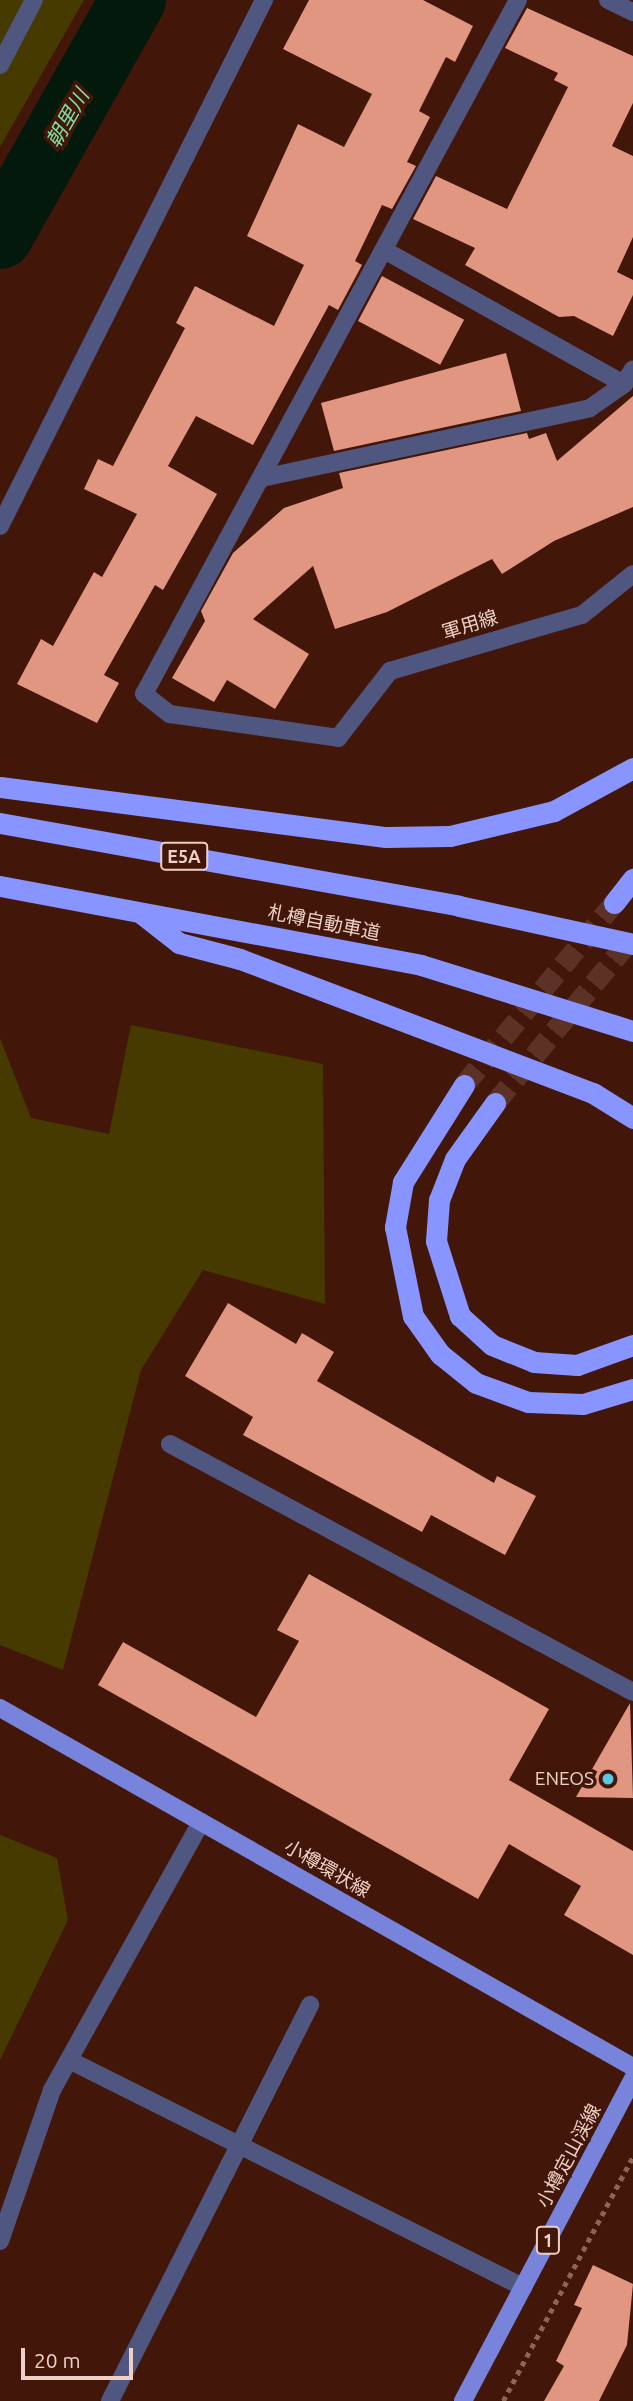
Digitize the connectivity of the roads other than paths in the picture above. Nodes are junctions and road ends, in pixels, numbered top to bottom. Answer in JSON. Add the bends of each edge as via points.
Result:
{"nodes":[{"id":1,"x":34,"y":0,"type":"edge"},
{"id":2,"x":264,"y":0,"type":"edge"},
{"id":3,"x":518,"y":0,"type":"edge"},
{"id":4,"x":608,"y":0,"type":"edge"},
{"id":5,"x":633,"y":12,"type":"edge"},
{"id":6,"x":0,"y":65,"type":"edge"},
{"id":7,"x":384,"y":250,"type":"junction"},
{"id":8,"x":629,"y":376,"type":"edge"},
{"id":9,"x":262,"y":478,"type":"junction"},
{"id":10,"x":0,"y":526,"type":"edge"},
{"id":11,"x":633,"y":574,"type":"edge"},
{"id":12,"x":633,"y":768,"type":"edge"},
{"id":13,"x":0,"y":787,"type":"edge"},
{"id":14,"x":0,"y":823,"type":"edge"},
{"id":15,"x":633,"y":879,"type":"edge"},
{"id":16,"x":0,"y":886,"type":"edge"},
{"id":17,"x":614,"y":903,"type":"tunnel mouth"},
{"id":18,"x":138,"y":911,"type":"junction"},
{"id":19,"x":633,"y":944,"type":"edge"},
{"id":20,"x":633,"y":1031,"type":"edge"},
{"id":21,"x":464,"y":1085,"type":"tunnel mouth"},
{"id":22,"x":495,"y":1103,"type":"tunnel mouth"},
{"id":23,"x":633,"y":1118,"type":"edge"},
{"id":24,"x":633,"y":1345,"type":"edge"},
{"id":25,"x":633,"y":1389,"type":"edge"},
{"id":26,"x":170,"y":1444,"type":"dead end"},
{"id":27,"x":633,"y":1692,"type":"edge"},
{"id":28,"x":0,"y":1708,"type":"edge"},
{"id":29,"x":201,"y":1822,"type":"junction"},
{"id":30,"x":310,"y":2005,"type":"dead end"},
{"id":31,"x":69,"y":2060,"type":"junction"},
{"id":32,"x":633,"y":2067,"type":"edge"},
{"id":33,"x":633,"y":2078,"type":"edge"},
{"id":34,"x":240,"y":2145,"type":"junction"},
{"id":35,"x":0,"y":2241,"type":"edge"},
{"id":36,"x":523,"y":2287,"type":"junction"},
{"id":37,"x":110,"y":2401,"type":"edge"},
{"id":38,"x":463,"y":2401,"type":"edge"}],
"edges":[{"from":1,"to":6,"type":"street"},
{"from":2,"to":10,"type":"street"},
{"from":3,"to":7,"type":"street"},
{"from":4,"to":5,"type":"street"},
{"from":7,"to":8,"type":"street"},
{"from":7,"to":9,"type":"street"},
{"from":8,"to":9,"type":"street","via":[[590,408]]},
{"from":9,"to":11,"type":"street","name":"軍用線","via":[[144,694],[170,714],[338,738],[390,671],[582,615]]},
{"from":12,"to":13,"type":"highway","via":[[566,806],[512,825],[450,836],[386,837]]},
{"from":14,"to":19,"type":"highway","name":"札樽自動車道","number":"E5A","via":[[369,889]]},
{"from":15,"to":17,"type":"highway"},
{"from":16,"to":18,"type":"highway","name":"札樽自動車道"},
{"from":18,"to":20,"type":"highway","name":"札樽自動車道","via":[[361,952]]},
{"from":18,"to":23,"type":"highway","via":[[179,943],[240,959],[593,1093]]},
{"from":21,"to":25,"type":"highway","via":[[403,1182],[395,1227],[413,1316],[440,1353],[476,1383],[528,1402],[583,1404]]},
{"from":22,"to":24,"type":"highway","via":[[455,1158],[439,1200],[436,1241],[460,1316],[492,1345],[534,1362],[577,1365]]},
{"from":26,"to":27,"type":"street"},
{"from":28,"to":29,"type":"main road","name":"小樽環状線"},
{"from":29,"to":31,"type":"street"},
{"from":29,"to":32,"type":"main road","name":"小樽環状線"},
{"from":30,"to":34,"type":"street"},
{"from":31,"to":34,"type":"street"},
{"from":31,"to":35,"type":"street","via":[[52,2090]]},
{"from":33,"to":36,"type":"main road","name":"小樽定山渓線","number":"1"},
{"from":34,"to":36,"type":"street"},
{"from":34,"to":37,"type":"street"},
{"from":36,"to":38,"type":"main road","name":"小樽定山渓線","number":"1"}]}
